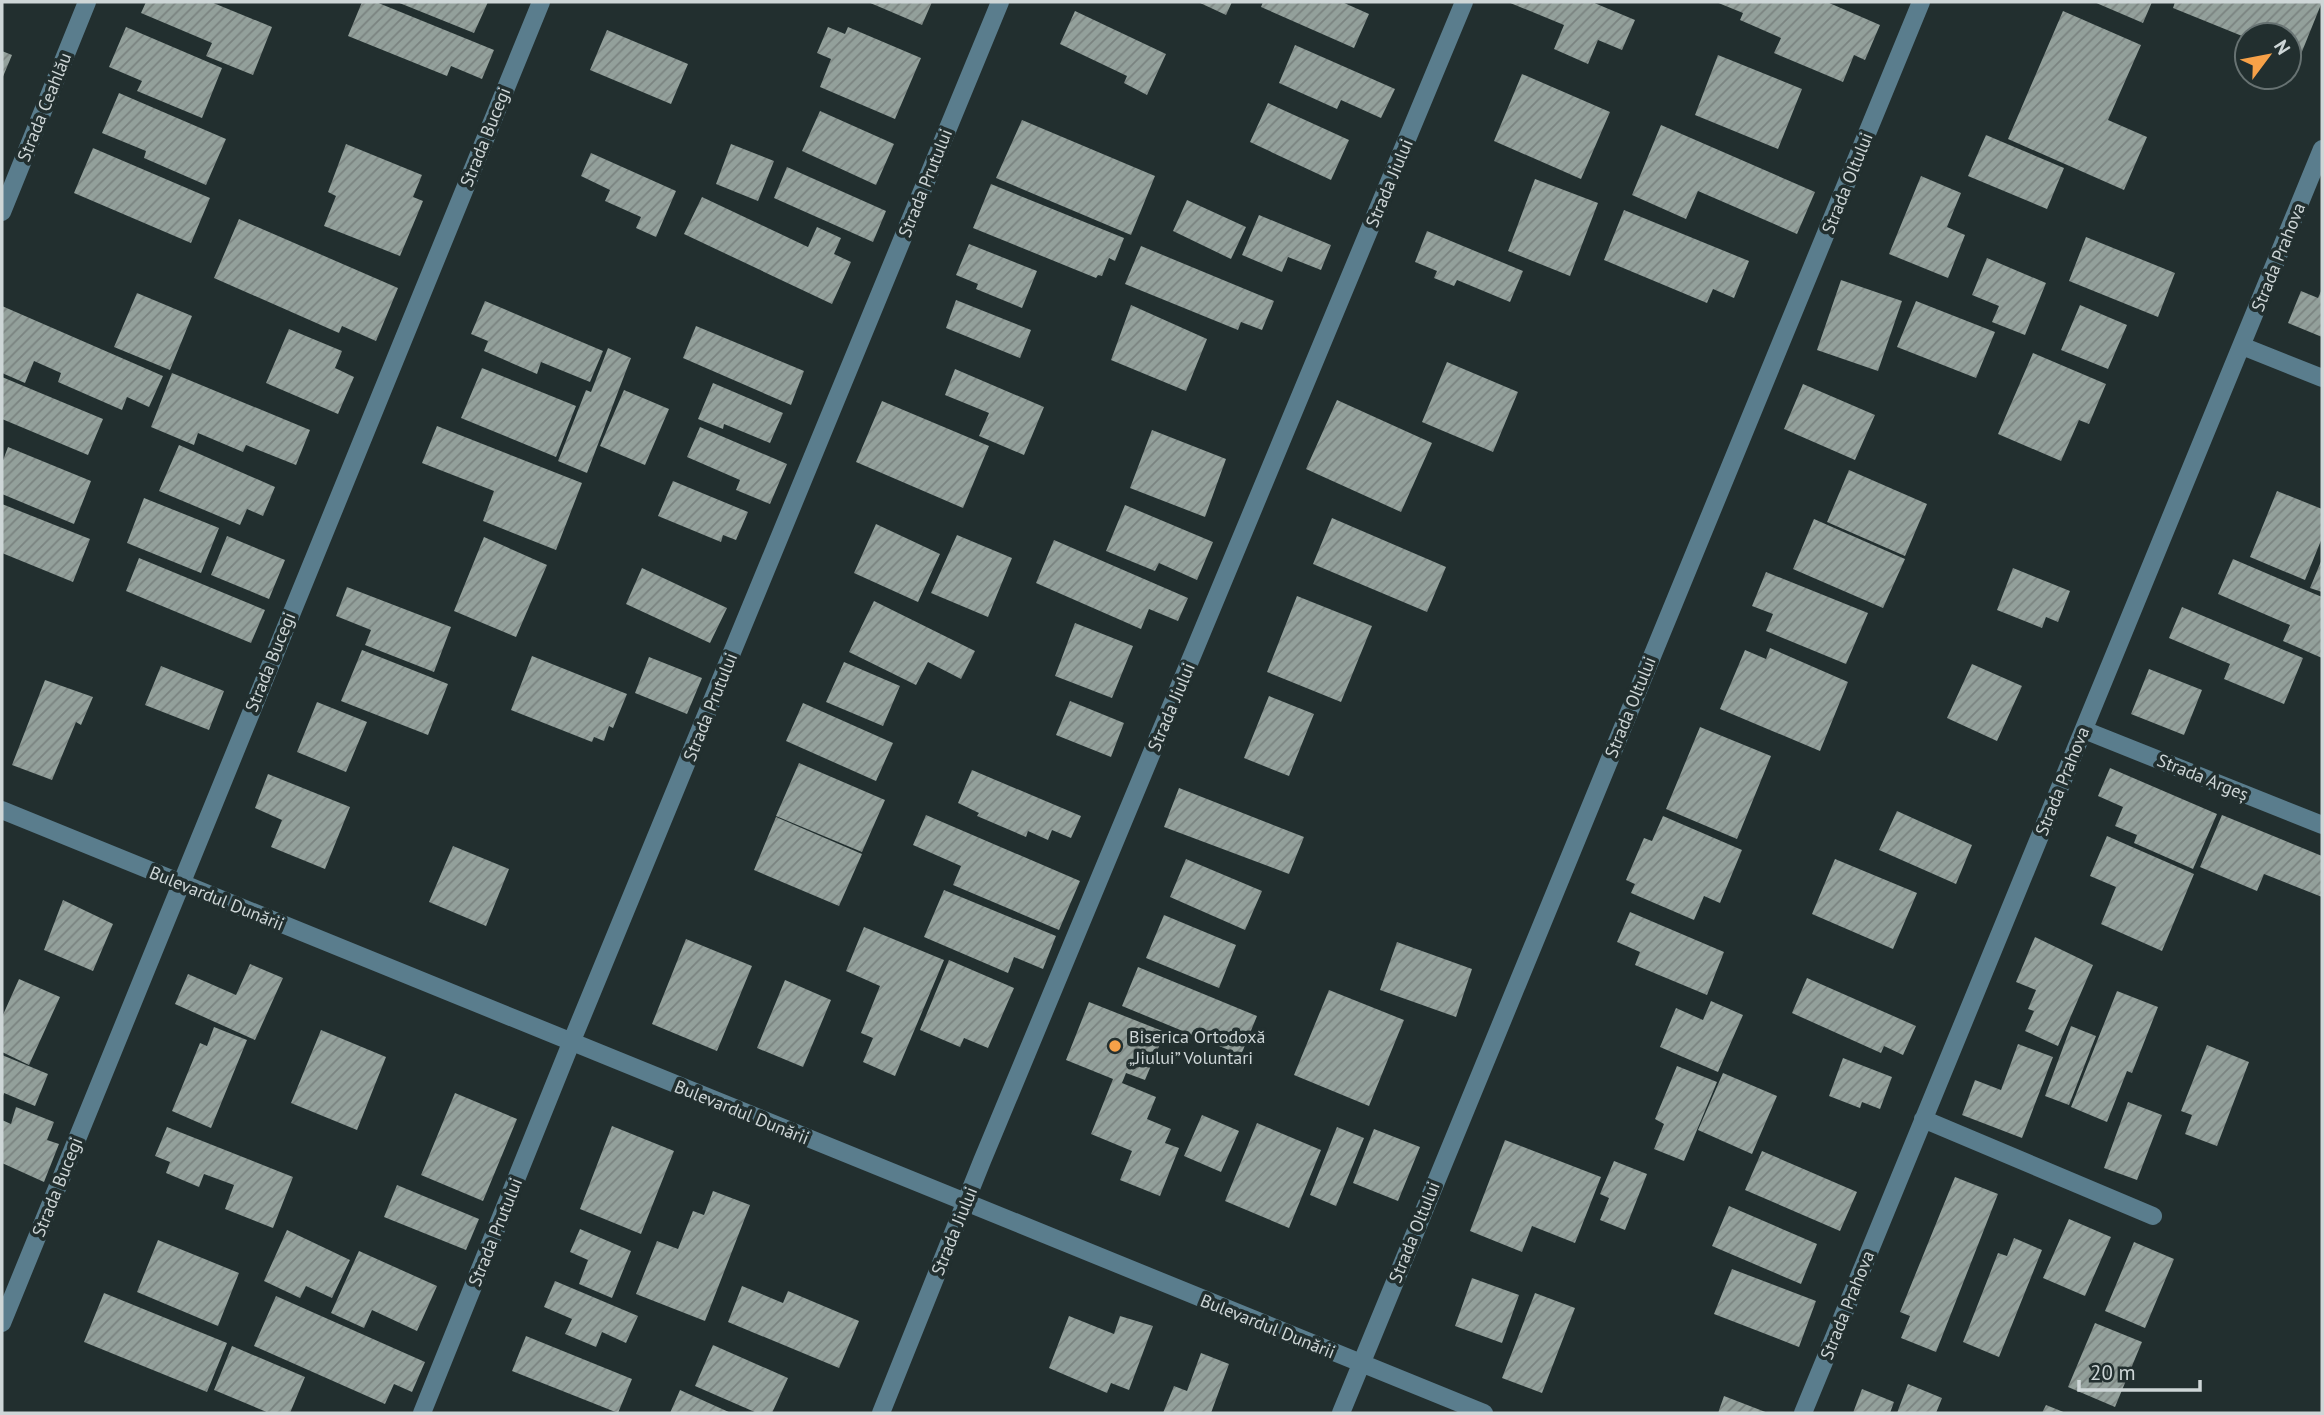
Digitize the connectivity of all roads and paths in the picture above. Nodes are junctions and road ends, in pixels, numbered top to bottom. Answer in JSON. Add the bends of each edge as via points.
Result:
{"nodes":[{"id":1,"x":86,"y":2,"type":"edge"},
{"id":2,"x":541,"y":2,"type":"edge"},
{"id":3,"x":1000,"y":2,"type":"edge"},
{"id":4,"x":1464,"y":2,"type":"edge"},
{"id":5,"x":1921,"y":2,"type":"edge"},
{"id":6,"x":2322,"y":149,"type":"edge"},
{"id":7,"x":2,"y":212,"type":"edge"},
{"id":8,"x":2242,"y":346,"type":"junction"},
{"id":9,"x":2322,"y":378,"type":"edge"},
{"id":10,"x":2084,"y":730,"type":"junction"},
{"id":11,"x":2,"y":810,"type":"edge"},
{"id":12,"x":2322,"y":825,"type":"edge"},
{"id":13,"x":180,"y":883,"type":"junction"},
{"id":14,"x":571,"y":1043,"type":"junction"},
{"id":15,"x":1923,"y":1119,"type":"junction"},
{"id":16,"x":965,"y":1203,"type":"junction"},
{"id":17,"x":2153,"y":1216,"type":"dead end"},
{"id":18,"x":2,"y":1323,"type":"edge"},
{"id":19,"x":1360,"y":1364,"type":"junction"},
{"id":20,"x":422,"y":1413,"type":"edge"},
{"id":21,"x":881,"y":1413,"type":"edge"},
{"id":22,"x":1340,"y":1413,"type":"edge"},
{"id":23,"x":1483,"y":1413,"type":"edge"},
{"id":24,"x":1803,"y":1413,"type":"edge"}],
"edges":[{"from":1,"to":7,"type":"street","name":"Strada Ceahlău"},
{"from":2,"to":13,"type":"street","name":"Strada Bucegi"},
{"from":3,"to":14,"type":"street","name":"Strada Prutului"},
{"from":4,"to":16,"type":"street","name":"Strada Jiului"},
{"from":5,"to":19,"type":"street","name":"Strada Oltului"},
{"from":6,"to":8,"type":"street","name":"Strada Prahova"},
{"from":8,"to":9,"type":"street"},
{"from":8,"to":10,"type":"street","name":"Strada Prahova"},
{"from":10,"to":12,"type":"street","name":"Strada Argeș"},
{"from":10,"to":15,"type":"street","name":"Strada Prahova"},
{"from":11,"to":13,"type":"street","name":"Bulevardul Dunării"},
{"from":13,"to":14,"type":"street","name":"Bulevardul Dunării"},
{"from":13,"to":18,"type":"street","name":"Strada Bucegi"},
{"from":14,"to":16,"type":"street","name":"Bulevardul Dunării"},
{"from":14,"to":20,"type":"street","name":"Strada Prutului"},
{"from":15,"to":17,"type":"street"},
{"from":15,"to":24,"type":"street","name":"Strada Prahova"},
{"from":16,"to":19,"type":"street","name":"Bulevardul Dunării"},
{"from":16,"to":21,"type":"street","name":"Strada Jiului"},
{"from":19,"to":22,"type":"street","name":"Strada Oltului"},
{"from":19,"to":23,"type":"street","name":"Bulevardul Dunării"}]}
